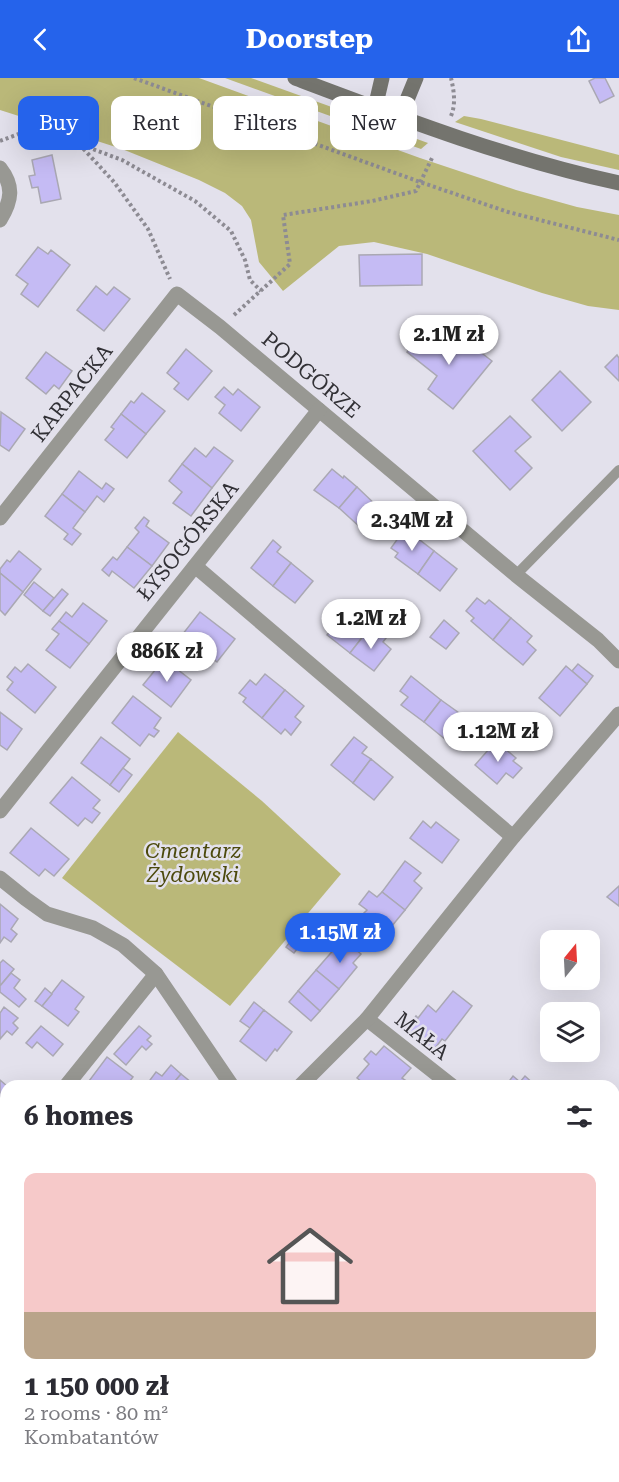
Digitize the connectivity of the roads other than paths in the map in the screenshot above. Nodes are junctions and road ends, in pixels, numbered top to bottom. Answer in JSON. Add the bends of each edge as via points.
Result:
{"nodes":[{"id":1,"x":295,"y":78,"type":"edge"},
{"id":2,"x":382,"y":78,"type":"edge"},
{"id":3,"x":417,"y":78,"type":"edge"},
{"id":4,"x":343,"y":96,"type":"edge"},
{"id":5,"x":378,"y":96,"type":"edge"},
{"id":6,"x":409,"y":96,"type":"edge"},
{"id":7,"x":417,"y":123,"type":"edge"},
{"id":8,"x":0,"y":168,"type":"edge"},
{"id":9,"x":619,"y":183,"type":"edge"},
{"id":10,"x":0,"y":219,"type":"edge"},
{"id":11,"x":177,"y":294,"type":"joint"},
{"id":12,"x":320,"y":410,"type":"junction"},
{"id":13,"x":619,"y":470,"type":"edge"},
{"id":14,"x":0,"y":518,"type":"edge"},
{"id":15,"x":195,"y":566,"type":"junction"},
{"id":16,"x":516,"y":575,"type":"junction"},
{"id":17,"x":619,"y":661,"type":"edge"},
{"id":18,"x":619,"y":714,"type":"edge"},
{"id":19,"x":0,"y":811,"type":"edge"},
{"id":20,"x":513,"y":837,"type":"junction"},
{"id":21,"x":0,"y":878,"type":"edge"},
{"id":22,"x":156,"y":974,"type":"junction"},
{"id":23,"x":367,"y":1019,"type":"junction"},
{"id":24,"x":71,"y":1080,"type":"edge"},
{"id":25,"x":228,"y":1080,"type":"edge"},
{"id":26,"x":306,"y":1080,"type":"edge"},
{"id":27,"x":444,"y":1080,"type":"edge"}],
"edges":[{"from":1,"to":4,"type":"main road"},
{"from":2,"to":5,"type":"main road"},
{"from":3,"to":6,"type":"main road"},
{"from":7,"to":9,"type":"main road","via":[[508,154]]},
{"from":8,"to":10,"type":"street","via":[[10,192]]},
{"from":11,"to":12,"type":"street","name":"PODGÓRZE"},
{"from":11,"to":14,"type":"street","name":"KARPACKA"},
{"from":12,"to":15,"type":"street","name":"ŁYSOGÓRSKA"},
{"from":12,"to":16,"type":"street","name":"PODGÓRZE"},
{"from":13,"to":16,"type":"lane"},
{"from":15,"to":19,"type":"street","name":"ŁYSOGÓRSKA"},
{"from":15,"to":20,"type":"street"},
{"from":16,"to":17,"type":"street","name":"PODGÓRZE"},
{"from":18,"to":20,"type":"street"},
{"from":20,"to":23,"type":"street"},
{"from":21,"to":22,"type":"street","via":[[47,914],[93,928],[123,945]]},
{"from":22,"to":24,"type":"street"},
{"from":22,"to":25,"type":"street"},
{"from":23,"to":26,"type":"street"},
{"from":23,"to":27,"type":"street","name":"MAŁA"}]}
